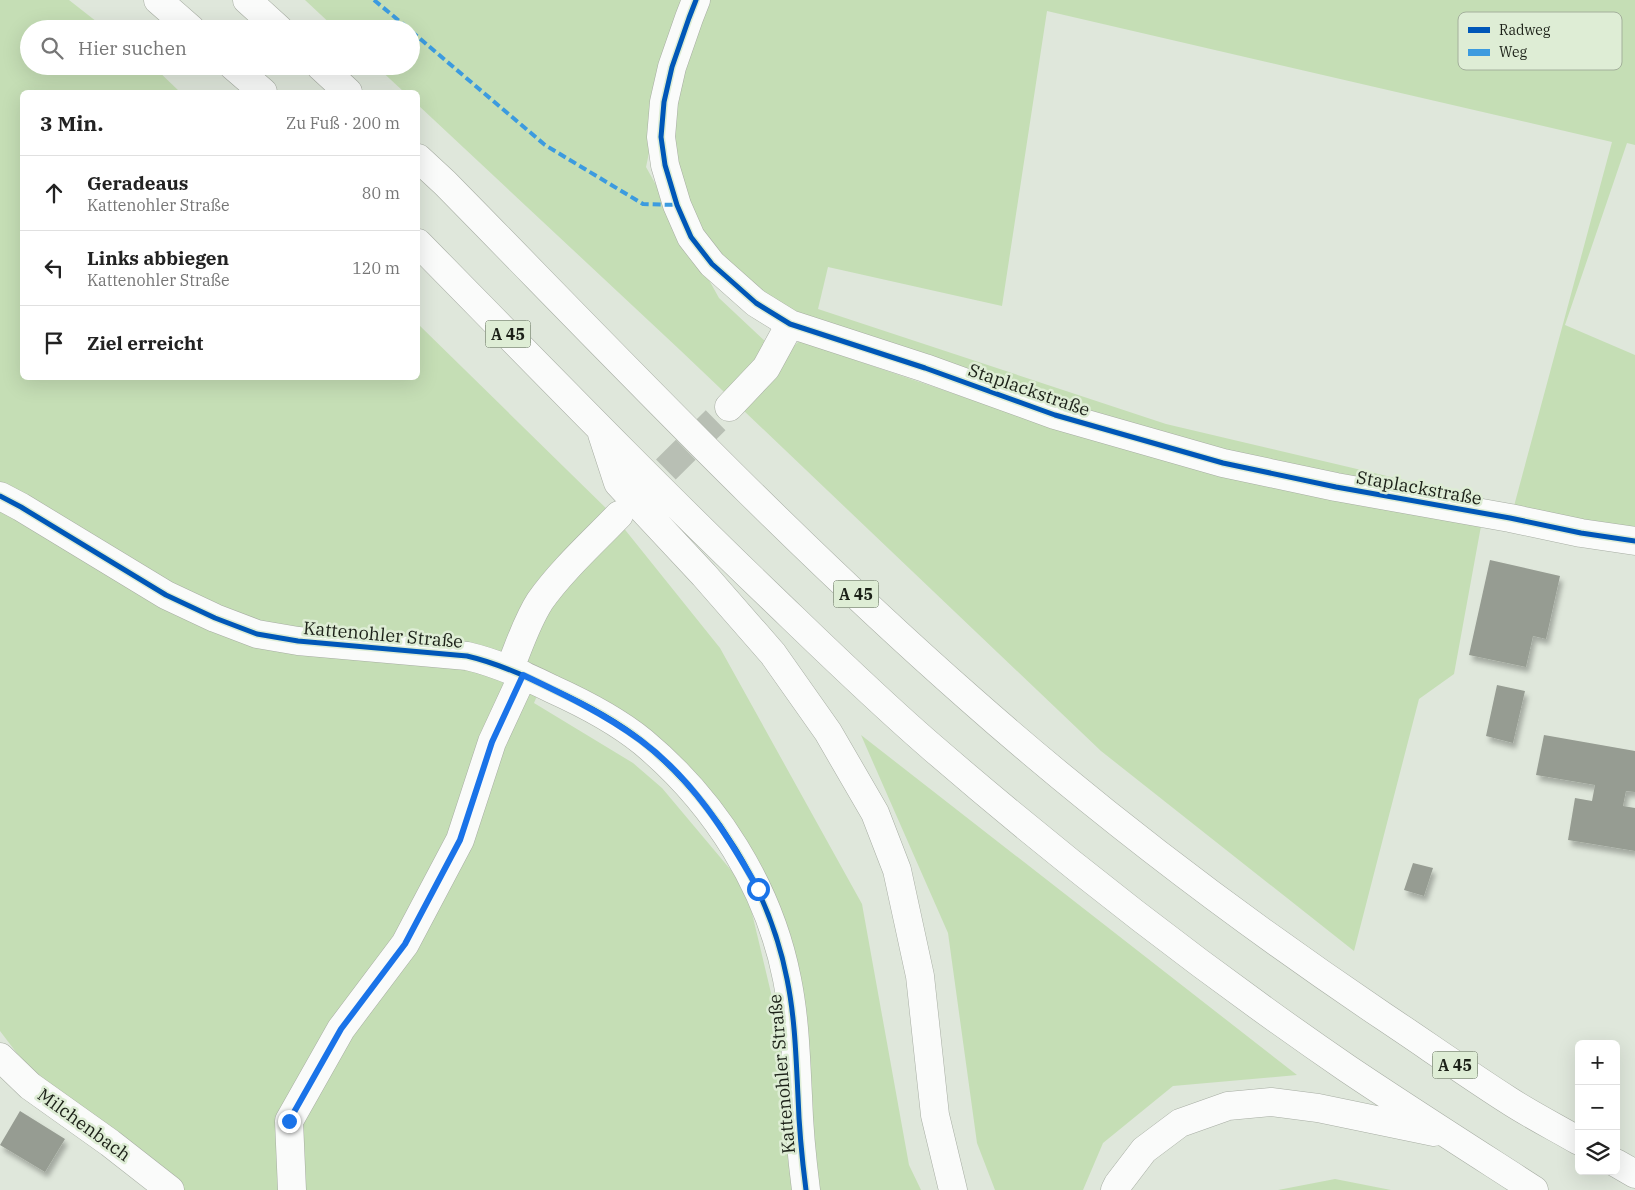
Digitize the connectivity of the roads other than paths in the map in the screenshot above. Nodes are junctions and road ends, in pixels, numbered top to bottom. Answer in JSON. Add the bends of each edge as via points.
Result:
{"nodes":[{"id":1,"x":158,"y":0,"type":"edge"},
{"id":2,"x":246,"y":0,"type":"edge"},
{"id":3,"x":696,"y":0,"type":"edge"},
{"id":4,"x":181,"y":20,"type":"edge"},
{"id":5,"x":269,"y":20,"type":"edge"},
{"id":6,"x":243,"y":75,"type":"edge"},
{"id":7,"x":330,"y":75,"type":"edge"},
{"id":8,"x":261,"y":90,"type":"edge"},
{"id":9,"x":346,"y":90,"type":"edge"},
{"id":10,"x":420,"y":160,"type":"edge"},
{"id":11,"x":420,"y":245,"type":"edge"},
{"id":12,"x":790,"y":324,"type":"junction"},
{"id":13,"x":729,"y":407,"type":"tunnel mouth"},
{"id":14,"x":598,"y":426,"type":"junction"},
{"id":15,"x":0,"y":496,"type":"edge"},
{"id":16,"x":619,"y":515,"type":"tunnel mouth"},
{"id":17,"x":1635,"y":541,"type":"edge"},
{"id":18,"x":516,"y":672,"type":"junction"},
{"id":19,"x":0,"y":1056,"type":"edge"},
{"id":20,"x":1450,"y":1135,"type":"junction"},
{"id":21,"x":1575,"y":1139,"type":"edge"},
{"id":22,"x":1620,"y":1165,"type":"edge"},
{"id":23,"x":1635,"y":1174,"type":"edge"},
{"id":24,"x":170,"y":1190,"type":"edge"},
{"id":25,"x":292,"y":1190,"type":"edge"},
{"id":26,"x":806,"y":1190,"type":"edge"},
{"id":27,"x":953,"y":1190,"type":"edge"},
{"id":28,"x":1115,"y":1190,"type":"edge"},
{"id":29,"x":1534,"y":1190,"type":"edge"}],
"edges":[{"from":1,"to":4,"type":"main road"},
{"from":2,"to":5,"type":"main road"},
{"from":3,"to":12,"type":"main road","name":"Staplackstraße","via":[[672,67],[664,102],[661,137],[665,165],[691,236],[712,264],[756,303]]},
{"from":6,"to":8,"type":"main road"},
{"from":7,"to":9,"type":"main road"},
{"from":10,"to":21,"type":"main road","number":"A 45","via":[[733,477],[968,697],[1079,792],[1224,904],[1335,983],[1510,1101]]},
{"from":11,"to":14,"type":"main road","number":"A 45"},
{"from":12,"to":13,"type":"main road","via":[[766,368]]},
{"from":12,"to":17,"type":"main road","name":"Staplackstraße","via":[[1054,415],[1223,463],[1336,487]]},
{"from":14,"to":20,"type":"main road","number":"A 45","via":[[820,645],[932,747],[1044,841],[1271,1014]]},
{"from":14,"to":27,"type":"main road","via":[[618,483],[773,654],[828,732],[875,813],[897,870],[920,976],[935,1115]]},
{"from":15,"to":18,"type":"main road","name":"Kattenohler Straße","via":[[166,594],[214,618],[257,634],[298,641],[467,656]]},
{"from":16,"to":18,"type":"main road","via":[[540,602],[524,633]]},
{"from":18,"to":25,"type":"main road","via":[[460,840],[405,944],[341,1029],[289,1121]]},
{"from":18,"to":26,"type":"main road","name":"Kattenohler Straße","via":[[606,717],[642,741],[712,813],[758,889],[775,933],[794,1019]]},
{"from":19,"to":24,"type":"main road","name":"Milchenbach","via":[[30,1086]]},
{"from":20,"to":28,"type":"main road","via":[[1318,1108],[1271,1102],[1228,1106],[1180,1123],[1144,1150]]},
{"from":20,"to":29,"type":"main road","number":"A 45"},
{"from":22,"to":23,"type":"main road"}]}
